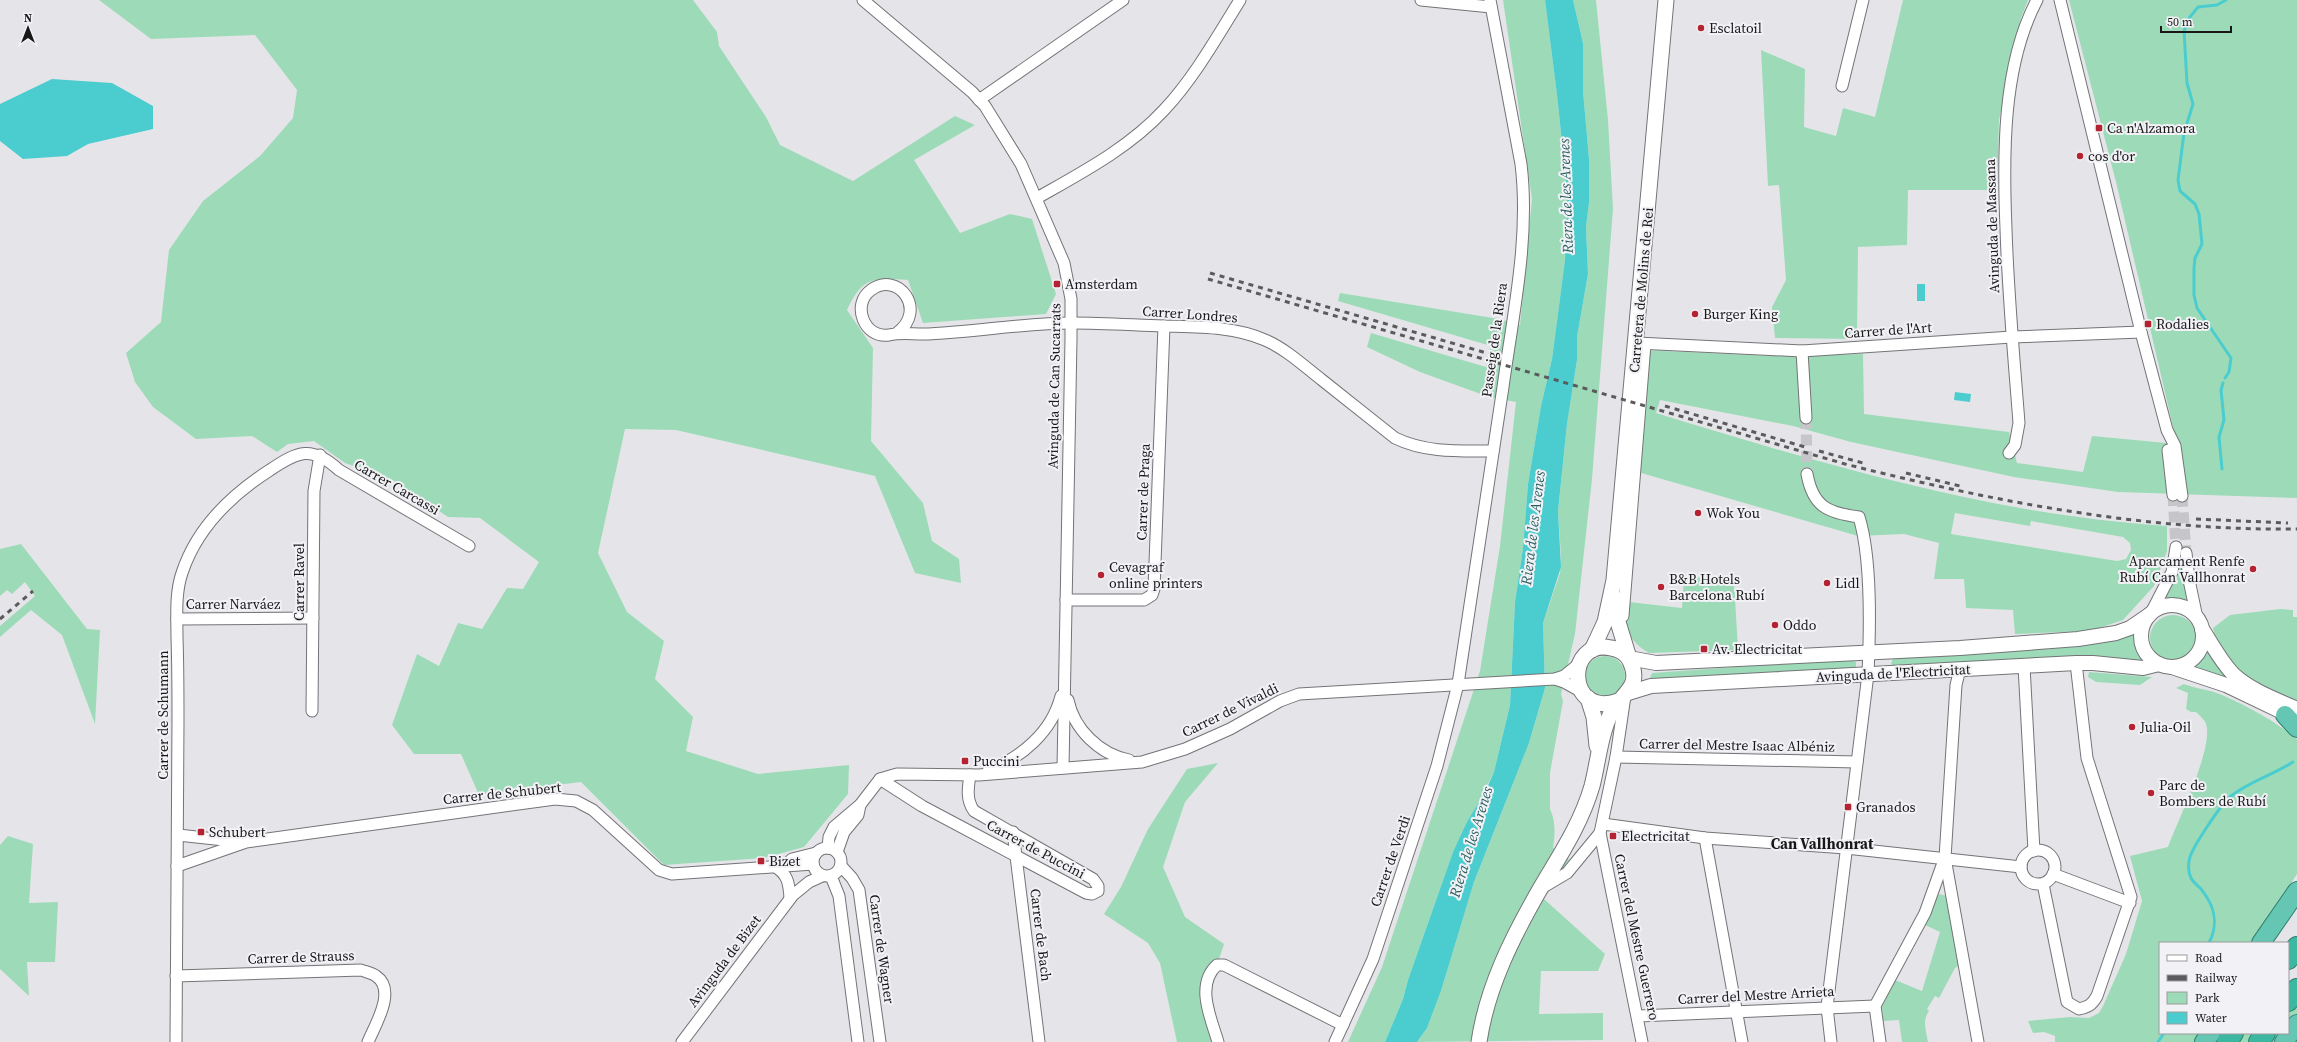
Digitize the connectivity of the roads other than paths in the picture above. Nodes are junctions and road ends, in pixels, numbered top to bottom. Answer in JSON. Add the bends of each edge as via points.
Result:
{"nodes":[{"id":1,"x":864,"y":0,"type":"edge"},
{"id":2,"x":1123,"y":0,"type":"edge"},
{"id":3,"x":1421,"y":0,"type":"edge"},
{"id":4,"x":1666,"y":0,"type":"edge"},
{"id":5,"x":1863,"y":0,"type":"edge"},
{"id":6,"x":2037,"y":0,"type":"edge"},
{"id":7,"x":2060,"y":0,"type":"edge"},
{"id":8,"x":1240,"y":1,"type":"edge"},
{"id":9,"x":1491,"y":3,"type":"edge"},
{"id":10,"x":1842,"y":86,"type":"dead end"},
{"id":11,"x":979,"y":100,"type":"junction"},
{"id":12,"x":1037,"y":198,"type":"junction"},
{"id":13,"x":1071,"y":323,"type":"junction"},
{"id":14,"x":1164,"y":326,"type":"junction"},
{"id":15,"x":2141,"y":332,"type":"junction"},
{"id":16,"x":897,"y":333,"type":"junction"},
{"id":17,"x":2012,"y":337,"type":"junction"},
{"id":18,"x":1641,"y":343,"type":"junction"},
{"id":19,"x":1802,"y":351,"type":"junction"},
{"id":20,"x":1806,"y":418,"type":"tunnel mouth"},
{"id":21,"x":1493,"y":452,"type":"junction"},
{"id":22,"x":2009,"y":453,"type":"dead end"},
{"id":23,"x":316,"y":454,"type":"junction"},
{"id":24,"x":1807,"y":474,"type":"tunnel mouth"},
{"id":25,"x":2178,"y":496,"type":"tunnel mouth"},
{"id":26,"x":469,"y":546,"type":"dead end"},
{"id":27,"x":2176,"y":547,"type":"tunnel mouth"},
{"id":28,"x":2186,"y":553,"type":"tunnel mouth"},
{"id":29,"x":1614,"y":580,"type":"junction"},
{"id":30,"x":1066,"y":600,"type":"junction"},
{"id":31,"x":2150,"y":614,"type":"junction"},
{"id":32,"x":313,"y":618,"type":"junction"},
{"id":33,"x":177,"y":619,"type":"junction"},
{"id":34,"x":2200,"y":624,"type":"junction"},
{"id":35,"x":1592,"y":650,"type":"junction"},
{"id":36,"x":1627,"y":652,"type":"junction"},
{"id":37,"x":1869,"y":652,"type":"junction"},
{"id":38,"x":1580,"y":663,"type":"junction"},
{"id":39,"x":2076,"y":663,"type":"junction"},
{"id":40,"x":2024,"y":666,"type":"junction"},
{"id":41,"x":2165,"y":666,"type":"junction"},
{"id":42,"x":1960,"y":669,"type":"junction"},
{"id":43,"x":1868,"y":674,"type":"junction"},
{"id":44,"x":1064,"y":680,"type":"junction"},
{"id":45,"x":1555,"y":680,"type":"junction"},
{"id":46,"x":1458,"y":684,"type":"junction"},
{"id":47,"x":1585,"y":695,"type":"junction"},
{"id":48,"x":1624,"y":697,"type":"junction"},
{"id":49,"x":312,"y":711,"type":"dead end"},
{"id":50,"x":2293,"y":714,"type":"edge"},
{"id":51,"x":2297,"y":728,"type":"edge"},
{"id":52,"x":1616,"y":757,"type":"junction"},
{"id":53,"x":1597,"y":761,"type":"junction"},
{"id":54,"x":1142,"y":762,"type":"junction"},
{"id":55,"x":1858,"y":762,"type":"junction"},
{"id":56,"x":1063,"y":768,"type":"junction"},
{"id":57,"x":974,"y":775,"type":"junction"},
{"id":58,"x":880,"y":779,"type":"junction"},
{"id":59,"x":1602,"y":828,"type":"junction"},
{"id":60,"x":1013,"y":832,"type":"junction"},
{"id":61,"x":178,"y":835,"type":"junction"},
{"id":62,"x":1705,"y":838,"type":"junction"},
{"id":63,"x":246,"y":842,"type":"junction"},
{"id":64,"x":1846,"y":848,"type":"junction"},
{"id":65,"x":833,"y":850,"type":"junction"},
{"id":66,"x":2034,"y":851,"type":"junction"},
{"id":67,"x":1016,"y":856,"type":"junction"},
{"id":68,"x":1945,"y":858,"type":"junction"},
{"id":69,"x":814,"y":861,"type":"junction"},
{"id":70,"x":177,"y":866,"type":"junction"},
{"id":71,"x":774,"y":866,"type":"junction"},
{"id":72,"x":841,"y":866,"type":"junction"},
{"id":73,"x":2020,"y":867,"type":"junction"},
{"id":74,"x":2053,"y":874,"type":"junction"},
{"id":75,"x":826,"y":876,"type":"junction"},
{"id":76,"x":2043,"y":884,"type":"junction"},
{"id":77,"x":1540,"y":889,"type":"junction"},
{"id":78,"x":2297,"y":891,"type":"edge"},
{"id":79,"x":791,"y":897,"type":"junction"},
{"id":80,"x":2130,"y":904,"type":"junction"},
{"id":81,"x":2297,"y":914,"type":"edge"},
{"id":82,"x":2262,"y":942,"type":"edge"},
{"id":83,"x":2276,"y":942,"type":"edge"},
{"id":84,"x":2297,"y":947,"type":"edge"},
{"id":85,"x":2289,"y":958,"type":"edge"},
{"id":86,"x":176,"y":976,"type":"junction"},
{"id":87,"x":2297,"y":989,"type":"edge"},
{"id":88,"x":2289,"y":1001,"type":"edge"},
{"id":89,"x":1875,"y":1006,"type":"junction"},
{"id":90,"x":1827,"y":1007,"type":"junction"},
{"id":91,"x":1736,"y":1011,"type":"junction"},
{"id":92,"x":1638,"y":1016,"type":"junction"},
{"id":93,"x":2297,"y":1024,"type":"edge"},
{"id":94,"x":1343,"y":1025,"type":"junction"},
{"id":95,"x":2297,"y":1037,"type":"edge"},
{"id":96,"x":176,"y":1042,"type":"edge"},
{"id":97,"x":368,"y":1042,"type":"edge"},
{"id":98,"x":682,"y":1042,"type":"edge"},
{"id":99,"x":858,"y":1042,"type":"edge"},
{"id":100,"x":880,"y":1042,"type":"edge"},
{"id":101,"x":1039,"y":1042,"type":"edge"},
{"id":102,"x":1218,"y":1042,"type":"edge"},
{"id":103,"x":1335,"y":1042,"type":"edge"},
{"id":104,"x":1479,"y":1042,"type":"edge"},
{"id":105,"x":1642,"y":1042,"type":"edge"},
{"id":106,"x":1742,"y":1042,"type":"edge"},
{"id":107,"x":1831,"y":1042,"type":"edge"},
{"id":108,"x":1880,"y":1042,"type":"edge"},
{"id":109,"x":1978,"y":1042,"type":"edge"},
{"id":110,"x":2284,"y":1042,"type":"edge"},
{"id":111,"x":2293,"y":1042,"type":"edge"}],
"edges":[{"from":1,"to":11,"type":"street","name":"Avinguda de Can Sucarrats","via":[[958,79]]},
{"from":2,"to":11,"type":"street"},
{"from":3,"to":9,"type":"street"},
{"from":4,"to":18,"type":"main road","name":"Carretera de Molins de Rei"},
{"from":5,"to":10,"type":"street"},
{"from":6,"to":17,"type":"street","name":"Avinguda de Massana","via":[[2028,18],[2006,109],[2004,186]]},
{"from":7,"to":15,"type":"street"},
{"from":8,"to":12,"type":"street","via":[[1181,90],[1164,111],[1097,165]]},
{"from":9,"to":21,"type":"street","name":"Passeig de la Riera","via":[[1524,191],[1516,299]]},
{"from":11,"to":12,"type":"street","name":"Avinguda de Can Sucarrats","via":[[1021,164]]},
{"from":12,"to":13,"type":"street","name":"Avinguda de Can Sucarrats","via":[[1064,263],[1069,284]]},
{"from":13,"to":14,"type":"street","name":"Carrer Londres"},
{"from":13,"to":16,"type":"street","name":"Carrer Londres","via":[[924,334]]},
{"from":13,"to":30,"type":"street","name":"Avinguda de Can Sucarrats"},
{"from":14,"to":21,"type":"street","name":"Carrer Londres","via":[[1212,328],[1250,334],[1267,341],[1292,356],[1395,438],[1411,446]]},
{"from":14,"to":30,"type":"street","name":"Carrer de Praga","via":[[1152,595],[1144,600]]},
{"from":15,"to":17,"type":"street","name":"Carrer de l'Art"},
{"from":15,"to":25,"type":"street","via":[[2167,430]]},
{"from":16,"to":16,"type":"street","via":[[904,328],[911,315],[909,298],[894,286],[881,285],[873,288],[863,299],[863,321],[868,328],[880,334]]},
{"from":17,"to":19,"type":"street","name":"Carrer de l'Art"},
{"from":17,"to":22,"type":"street","name":"Avinguda de Massana","via":[[2019,423],[2015,445]]},
{"from":18,"to":19,"type":"street","name":"Carrer de l'Art"},
{"from":18,"to":29,"type":"main road","name":"Carretera de Molins de Rei"},
{"from":18,"to":36,"type":"street","name":"Carretera de Molins de Rei","via":[[1622,622]]},
{"from":19,"to":20,"type":"street"},
{"from":21,"to":46,"type":"street","name":"Passeig de la Riera"},
{"from":23,"to":26,"type":"street","name":"Carrer Carcassi"},
{"from":23,"to":32,"type":"street","name":"Carrer Ravel"},
{"from":23,"to":33,"type":"street","name":"Carrer de Schumann","via":[[298,453],[288,458],[236,493],[210,522],[192,548],[182,574]]},
{"from":24,"to":37,"type":"street","via":[[1810,490],[1821,505],[1835,513],[1859,517],[1866,553]]},
{"from":27,"to":31,"type":"street","via":[[2172,572]]},
{"from":28,"to":34,"type":"street","via":[[2189,580]]},
{"from":29,"to":35,"type":"main road","name":"Carretera de Molins de Rei","via":[[1605,622]]},
{"from":29,"to":36,"type":"main road","name":"Carretera de Molins de Rei","via":[[1618,622]]},
{"from":30,"to":44,"type":"street","name":"Avinguda de Can Sucarrats"},
{"from":31,"to":34,"type":"street","via":[[2160,607],[2181,606],[2190,611]]},
{"from":31,"to":37,"type":"street","name":"Avinguda de l'Electricitat","via":[[2130,628],[2099,637]]},
{"from":31,"to":41,"type":"street","via":[[2143,623],[2141,642],[2144,651]]},
{"from":32,"to":33,"type":"street","name":"Carrer Narváez"},
{"from":32,"to":49,"type":"street","name":"Carrer Ravel"},
{"from":33,"to":61,"type":"street","name":"Carrer de Schumann"},
{"from":34,"to":41,"type":"street","via":[[2203,638],[2196,655],[2185,664]]},
{"from":34,"to":50,"type":"street","via":[[2223,661],[2242,681]]},
{"from":35,"to":36,"type":"main road","via":[[1603,647]]},
{"from":35,"to":38,"type":"main road","name":"Carretera de Molins de Rei"},
{"from":36,"to":37,"type":"street","name":"Avinguda de l'Electricitat","via":[[1656,663]]},
{"from":36,"to":48,"type":"main road","name":"Carretera de Molins de Rei","via":[[1634,673]]},
{"from":37,"to":43,"type":"street"},
{"from":38,"to":45,"type":"street","name":"Carrer de Vivaldi"},
{"from":38,"to":47,"type":"main road","via":[[1577,678]]},
{"from":39,"to":40,"type":"street","name":"Avinguda de l'Electricitat"},
{"from":39,"to":41,"type":"street","name":"Avinguda de l'Electricitat","via":[[2143,668]]},
{"from":39,"to":80,"type":"street","via":[[2087,758],[2131,897]]},
{"from":40,"to":42,"type":"street","name":"Avinguda de l'Electricitat"},
{"from":40,"to":66,"type":"street"},
{"from":41,"to":50,"type":"street","name":"Avinguda de l'Electricitat","via":[[2226,685]]},
{"from":42,"to":43,"type":"street","name":"Avinguda de l'Electricitat"},
{"from":42,"to":68,"type":"street","via":[[1956,685]]},
{"from":43,"to":48,"type":"street","name":"Avinguda de l'Electricitat","via":[[1651,686]]},
{"from":43,"to":55,"type":"street"},
{"from":44,"to":54,"type":"street","name":"Avinguda de Can Sucarrats","via":[[1071,714],[1093,742],[1112,755]]},
{"from":44,"to":56,"type":"street","name":"Avinguda de Can Sucarrats"},
{"from":44,"to":57,"type":"street","name":"Avinguda de Can Sucarrats","via":[[1059,702],[1044,732],[1006,762]]},
{"from":45,"to":46,"type":"street","name":"Carrer de Vivaldi"},
{"from":45,"to":47,"type":"street","name":"Carrer de Vivaldi","via":[[1564,682]]},
{"from":46,"to":54,"type":"street","name":"Carrer de Vivaldi","via":[[1299,694],[1280,701],[1185,750]]},
{"from":46,"to":94,"type":"street","name":"Carrer de Verdi","via":[[1437,766],[1373,959]]},
{"from":47,"to":48,"type":"main road","via":[[1602,704]]},
{"from":47,"to":53,"type":"main road","via":[[1595,724]]},
{"from":48,"to":52,"type":"street","name":"Carrer del Mestre Guerrero"},
{"from":48,"to":53,"type":"main road","name":"Carretera de Molins de Rei","via":[[1608,720]]},
{"from":50,"to":51,"type":"highway"},
{"from":52,"to":55,"type":"street","name":"Carrer del Mestre Isaac Albéniz"},
{"from":52,"to":59,"type":"street","name":"Carrer del Mestre Guerrero"},
{"from":53,"to":77,"type":"main road","via":[[1582,815]]},
{"from":54,"to":56,"type":"street","name":"Carrer de Vivaldi"},
{"from":55,"to":64,"type":"street"},
{"from":56,"to":57,"type":"street","name":"Carrer de Vivaldi"},
{"from":57,"to":58,"type":"street","name":"Carrer de Vivaldi","via":[[897,774]]},
{"from":57,"to":60,"type":"street","name":"Carrer de Puccini","via":[[967,791],[969,804],[974,811]]},
{"from":58,"to":65,"type":"street","via":[[860,805],[834,827],[829,838]]},
{"from":58,"to":67,"type":"street","name":"Carrer de Puccini","via":[[922,806]]},
{"from":59,"to":62,"type":"street"},
{"from":59,"to":77,"type":"street","via":[[1567,873]]},
{"from":59,"to":92,"type":"street","name":"Carrer del Mestre Guerrero"},
{"from":60,"to":67,"type":"street","name":"Carrer de Bach"},
{"from":60,"to":67,"type":"street","name":"Carrer de Puccini","via":[[1093,879],[1098,891],[1086,893]]},
{"from":61,"to":63,"type":"street","name":"Carrer de Schubert"},
{"from":61,"to":70,"type":"street","name":"Carrer de Schumann"},
{"from":62,"to":64,"type":"street"},
{"from":62,"to":91,"type":"street"},
{"from":63,"to":70,"type":"street","name":"Carrer de Schubert"},
{"from":63,"to":71,"type":"street","name":"Carrer de Schubert","via":[[555,799],[576,801],[593,810],[659,870],[672,874]]},
{"from":64,"to":68,"type":"street"},
{"from":64,"to":90,"type":"street"},
{"from":65,"to":69,"type":"street","name":"Carrer de Schubert"},
{"from":65,"to":72,"type":"street","via":[[840,856]]},
{"from":66,"to":73,"type":"street","via":[[2025,856]]},
{"from":66,"to":74,"type":"street","via":[[2046,852],[2051,858],[2054,863]]},
{"from":67,"to":101,"type":"street","name":"Carrer de Bach"},
{"from":68,"to":73,"type":"street"},
{"from":68,"to":89,"type":"street","via":[[1925,913]]},
{"from":68,"to":109,"type":"street"},
{"from":69,"to":71,"type":"street","name":"Carrer de Schubert","via":[[792,859],[786,865]]},
{"from":69,"to":75,"type":"street"},
{"from":69,"to":79,"type":"street","name":"Avinguda de Bizet"},
{"from":70,"to":86,"type":"street","name":"Carrer de Schumann"},
{"from":71,"to":79,"type":"street","via":[[788,877]]},
{"from":72,"to":75,"type":"street","name":"Avinguda de Bizet","via":[[838,871]]},
{"from":72,"to":100,"type":"street","name":"Carrer de Wagner","via":[[859,890]]},
{"from":73,"to":76,"type":"street","via":[[2025,879]]},
{"from":74,"to":76,"type":"street"},
{"from":74,"to":80,"type":"street"},
{"from":75,"to":79,"type":"street","name":"Avinguda de Bizet","via":[[808,882]]},
{"from":75,"to":99,"type":"street","via":[[838,896]]},
{"from":76,"to":80,"type":"street","via":[[2066,1002],[2078,1009],[2087,1008],[2093,1003]]},
{"from":77,"to":104,"type":"main road","via":[[1500,968],[1486,1008]]},
{"from":78,"to":82,"type":"highway"},
{"from":79,"to":98,"type":"street","name":"Avinguda de Bizet"},
{"from":81,"to":83,"type":"highway"},
{"from":84,"to":85,"type":"highway"},
{"from":86,"to":96,"type":"street","name":"Carrer de Schumann"},
{"from":86,"to":97,"type":"street","name":"Carrer de Strauss","via":[[361,970],[375,975],[382,981],[384,1002]]},
{"from":87,"to":88,"type":"highway"},
{"from":89,"to":90,"type":"street","name":"Carrer del Mestre Arrieta"},
{"from":89,"to":108,"type":"street"},
{"from":90,"to":91,"type":"street","name":"Carrer del Mestre Arrieta"},
{"from":90,"to":107,"type":"street"},
{"from":91,"to":92,"type":"street","name":"Carrer del Mestre Arrieta"},
{"from":91,"to":106,"type":"street"},
{"from":92,"to":105,"type":"street","name":"Carrer del Mestre Guerrero"},
{"from":93,"to":110,"type":"highway"},
{"from":94,"to":102,"type":"street","via":[[1224,965],[1217,965],[1209,972],[1206,997]]},
{"from":94,"to":103,"type":"street","name":"Carrer de Verdi"},
{"from":95,"to":111,"type":"highway"}]}
